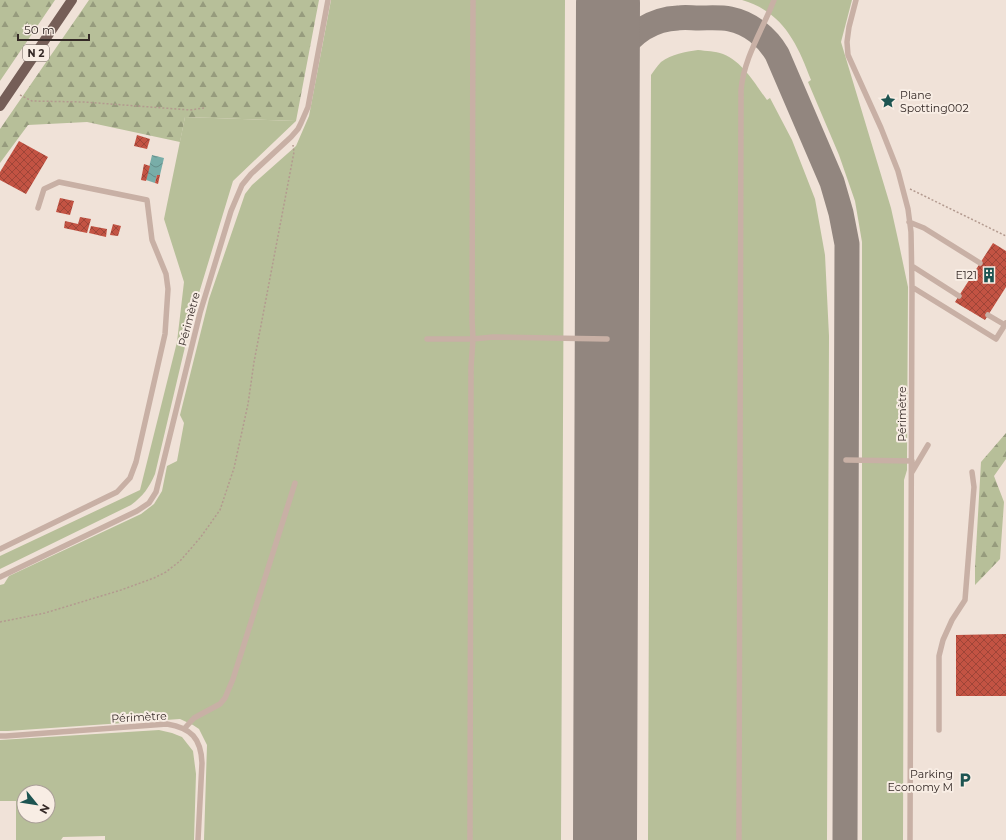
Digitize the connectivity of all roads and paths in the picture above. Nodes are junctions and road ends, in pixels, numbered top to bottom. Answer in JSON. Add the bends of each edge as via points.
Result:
{"nodes":[{"id":1,"x":72,"y":0,"type":"edge"},
{"id":2,"x":328,"y":0,"type":"edge"},
{"id":3,"x":473,"y":0,"type":"edge"},
{"id":4,"x":774,"y":0,"type":"edge"},
{"id":5,"x":856,"y":0,"type":"edge"},
{"id":6,"x":10,"y":91,"type":"junction"},
{"id":7,"x":0,"y":106,"type":"edge"},
{"id":8,"x":204,"y":108,"type":"dead end"},
{"id":9,"x":291,"y":137,"type":"junction"},
{"id":10,"x":902,"y":184,"type":"junction"},
{"id":11,"x":38,"y":208,"type":"dead end"},
{"id":12,"x":909,"y":222,"type":"junction"},
{"id":13,"x":1006,"y":236,"type":"edge"},
{"id":14,"x":980,"y":263,"type":"dead end"},
{"id":15,"x":912,"y":266,"type":"junction"},
{"id":16,"x":912,"y":287,"type":"junction"},
{"id":17,"x":959,"y":296,"type":"dead end"},
{"id":18,"x":988,"y":315,"type":"dead end"},
{"id":19,"x":1005,"y":324,"type":"edge"},
{"id":20,"x":427,"y":338,"type":"dead end"},
{"id":21,"x":473,"y":339,"type":"junction"},
{"id":22,"x":607,"y":339,"type":"dead end"},
{"id":23,"x":928,"y":445,"type":"dead end"},
{"id":24,"x":846,"y":460,"type":"dead end"},
{"id":25,"x":912,"y":461,"type":"junction"},
{"id":26,"x":911,"y":472,"type":"junction"},
{"id":27,"x":972,"y":472,"type":"dead end"},
{"id":28,"x":295,"y":483,"type":"dead end"},
{"id":29,"x":0,"y":549,"type":"edge"},
{"id":30,"x":0,"y":577,"type":"edge"},
{"id":31,"x":0,"y":622,"type":"edge"},
{"id":32,"x":184,"y":729,"type":"junction"},
{"id":33,"x":939,"y":730,"type":"dead end"},
{"id":34,"x":0,"y":736,"type":"edge"},
{"id":35,"x":198,"y":840,"type":"edge"},
{"id":36,"x":470,"y":840,"type":"edge"},
{"id":37,"x":739,"y":840,"type":"edge"},
{"id":38,"x":910,"y":840,"type":"edge"}],
"edges":[{"from":1,"to":6,"type":"main road","number":"N 2"},
{"from":2,"to":9,"type":"lane","name":"Périmètre","via":[[308,107],[298,129]]},
{"from":3,"to":21,"type":"lane"},
{"from":4,"to":37,"type":"lane","via":[[744,70],[741,90]]},
{"from":5,"to":10,"type":"lane","name":"Périmètre","via":[[849,27],[848,55]]},
{"from":6,"to":7,"type":"main road","number":"N 2"},
{"from":6,"to":8,"type":"path","via":[[32,101],[190,110]]},
{"from":9,"to":30,"type":"lane","name":"Périmètre","via":[[250,174],[242,185],[231,211],[200,313],[156,492],[149,503]]},
{"from":9,"to":31,"type":"path","via":[[294,152],[248,404],[234,468],[220,510],[180,561],[166,572],[121,590],[45,613]]},
{"from":10,"to":12,"type":"lane","name":"Périmètre"},
{"from":10,"to":13,"type":"path"},
{"from":11,"to":29,"type":"lane","via":[[44,188],[59,182],[147,200],[152,240],[166,274],[168,290],[165,334],[136,462],[130,478],[117,492]]},
{"from":12,"to":14,"type":"lane","via":[[924,228]]},
{"from":12,"to":15,"type":"lane","name":"Périmètre"},
{"from":15,"to":16,"type":"lane","name":"Périmètre"},
{"from":15,"to":17,"type":"lane"},
{"from":16,"to":19,"type":"lane","via":[[996,339]]},
{"from":16,"to":25,"type":"lane","name":"Périmètre"},
{"from":18,"to":19,"type":"lane"},
{"from":20,"to":21,"type":"lane"},
{"from":21,"to":22,"type":"lane"},
{"from":21,"to":36,"type":"lane"},
{"from":23,"to":26,"type":"lane"},
{"from":24,"to":25,"type":"lane"},
{"from":25,"to":26,"type":"lane","name":"Périmètre"},
{"from":26,"to":38,"type":"lane","name":"Périmètre"},
{"from":27,"to":33,"type":"lane","via":[[974,486],[965,600],[952,620],[939,656]]},
{"from":28,"to":32,"type":"lane","via":[[225,698],[220,704],[194,718]]},
{"from":32,"to":34,"type":"lane","name":"Périmètre","via":[[167,724]]},
{"from":32,"to":35,"type":"lane","via":[[197,740],[201,751]]}]}
